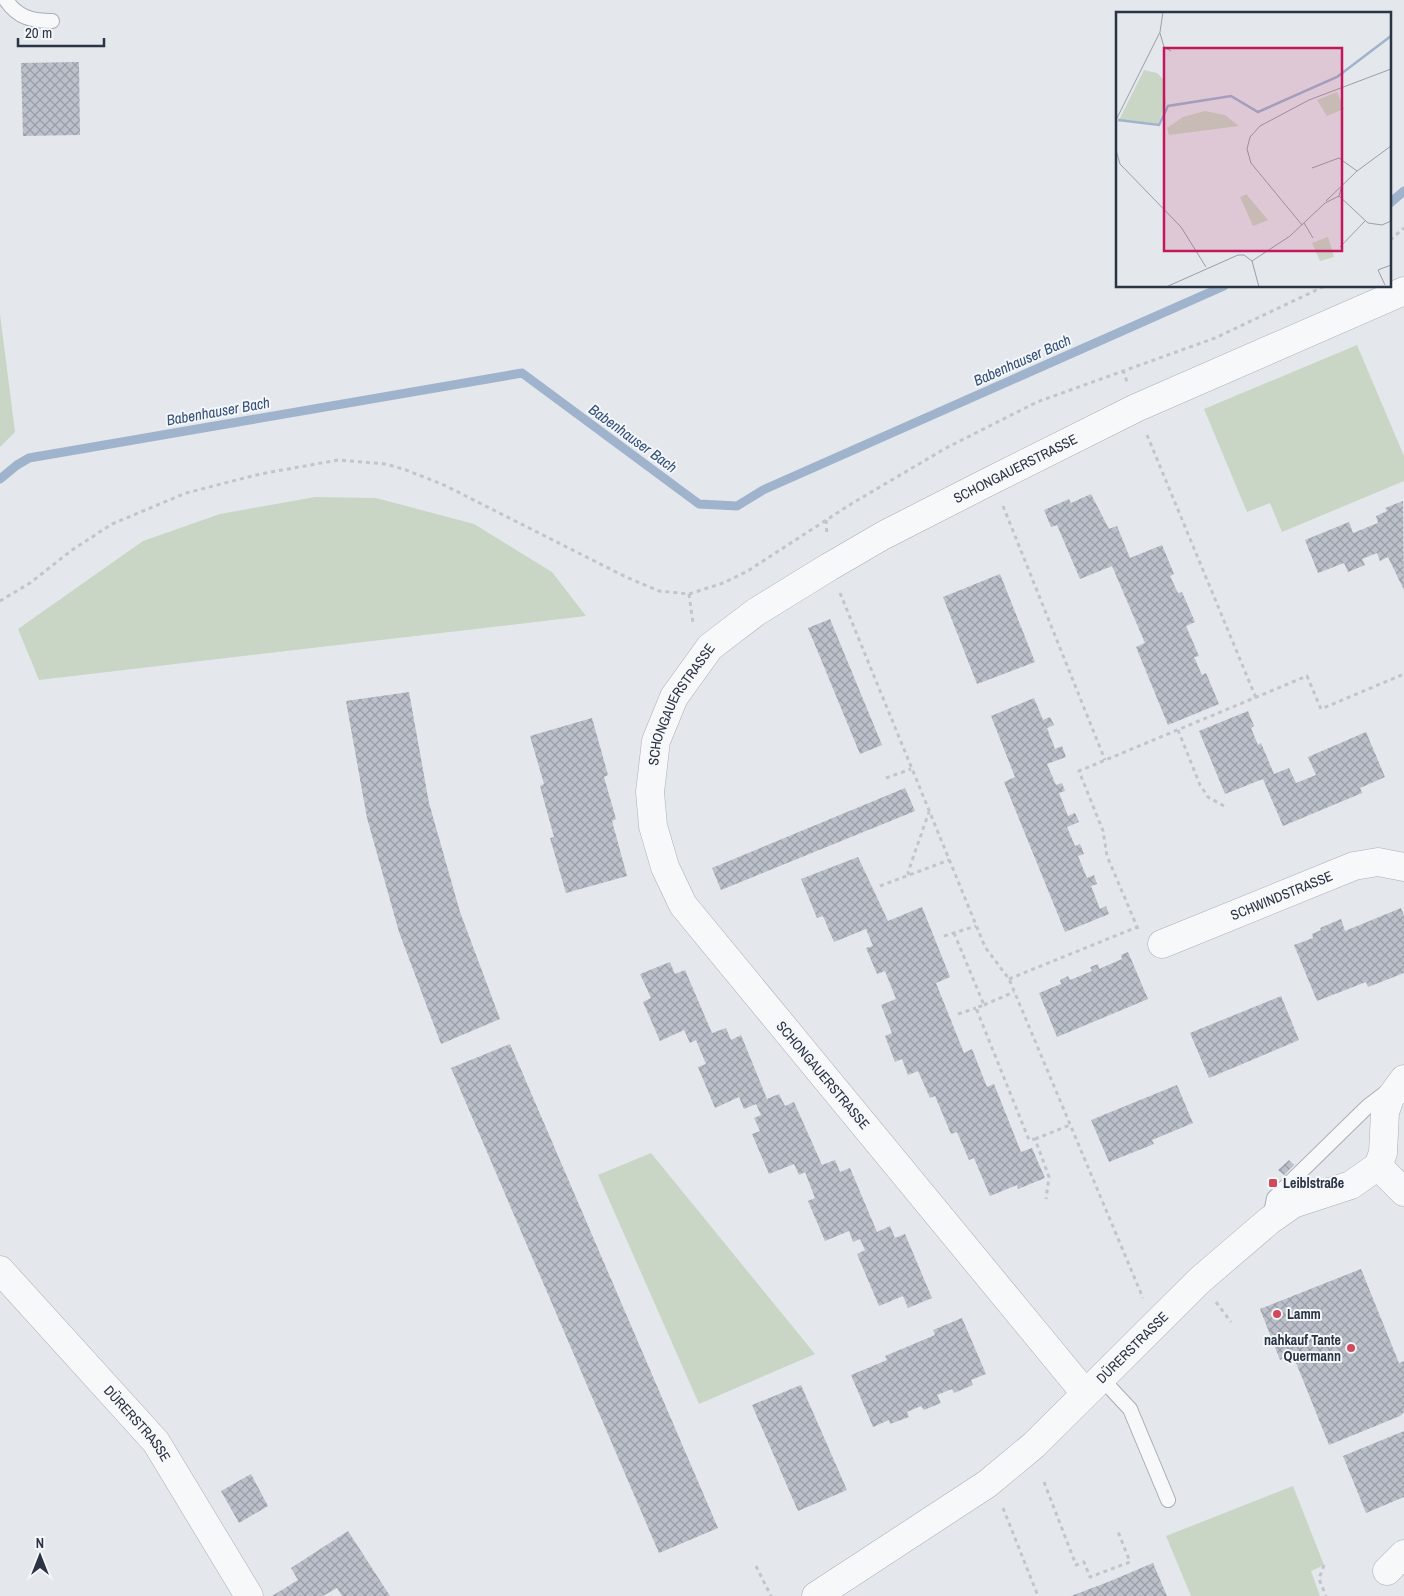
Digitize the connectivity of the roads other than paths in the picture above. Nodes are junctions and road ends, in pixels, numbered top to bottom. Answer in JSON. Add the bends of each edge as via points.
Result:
{"nodes":[{"id":1,"x":6,"y":0,"type":"edge"},
{"id":2,"x":52,"y":21,"type":"dead end"},
{"id":3,"x":1404,"y":291,"type":"edge"},
{"id":4,"x":1404,"y":867,"type":"edge"},
{"id":5,"x":1162,"y":944,"type":"dead end"},
{"id":6,"x":1403,"y":1080,"type":"edge"},
{"id":7,"x":1378,"y":1166,"type":"junction"},
{"id":8,"x":1404,"y":1192,"type":"edge"},
{"id":9,"x":1270,"y":1220,"type":"junction"},
{"id":10,"x":0,"y":1270,"type":"edge"},
{"id":11,"x":1093,"y":1386,"type":"junction"},
{"id":12,"x":1168,"y":1500,"type":"dead end"},
{"id":13,"x":249,"y":1596,"type":"edge"},
{"id":14,"x":816,"y":1596,"type":"edge"}],
"edges":[{"from":1,"to":2,"type":"lane","via":[[20,15],[31,20]]},
{"from":3,"to":11,"type":"street","name":"SCHONGAUERSTRASSE","via":[[1136,408],[884,535],[829,567],[756,612],[710,646],[674,697],[656,741],[650,792],[653,826],[665,867],[683,905]]},
{"from":4,"to":5,"type":"street","name":"SCHWINDSTRASSE","via":[[1378,862],[1354,866]]},
{"from":6,"to":7,"type":"street","via":[[1390,1098],[1385,1112],[1383,1153]]},
{"from":6,"to":9,"type":"lane","via":[[1368,1106],[1274,1198]]},
{"from":7,"to":8,"type":"street"},
{"from":7,"to":9,"type":"street","name":"DÜRERSTRASSE","via":[[1351,1185],[1294,1204]]},
{"from":9,"to":11,"type":"street","name":"DÜRERSTRASSE","via":[[1200,1280]]},
{"from":10,"to":13,"type":"street","name":"DÜRERSTRASSE","via":[[156,1442]]},
{"from":11,"to":12,"type":"lane","via":[[1130,1409]]},
{"from":11,"to":14,"type":"street","name":"DÜRERSTRASSE","via":[[1034,1446],[987,1484]]}]}
